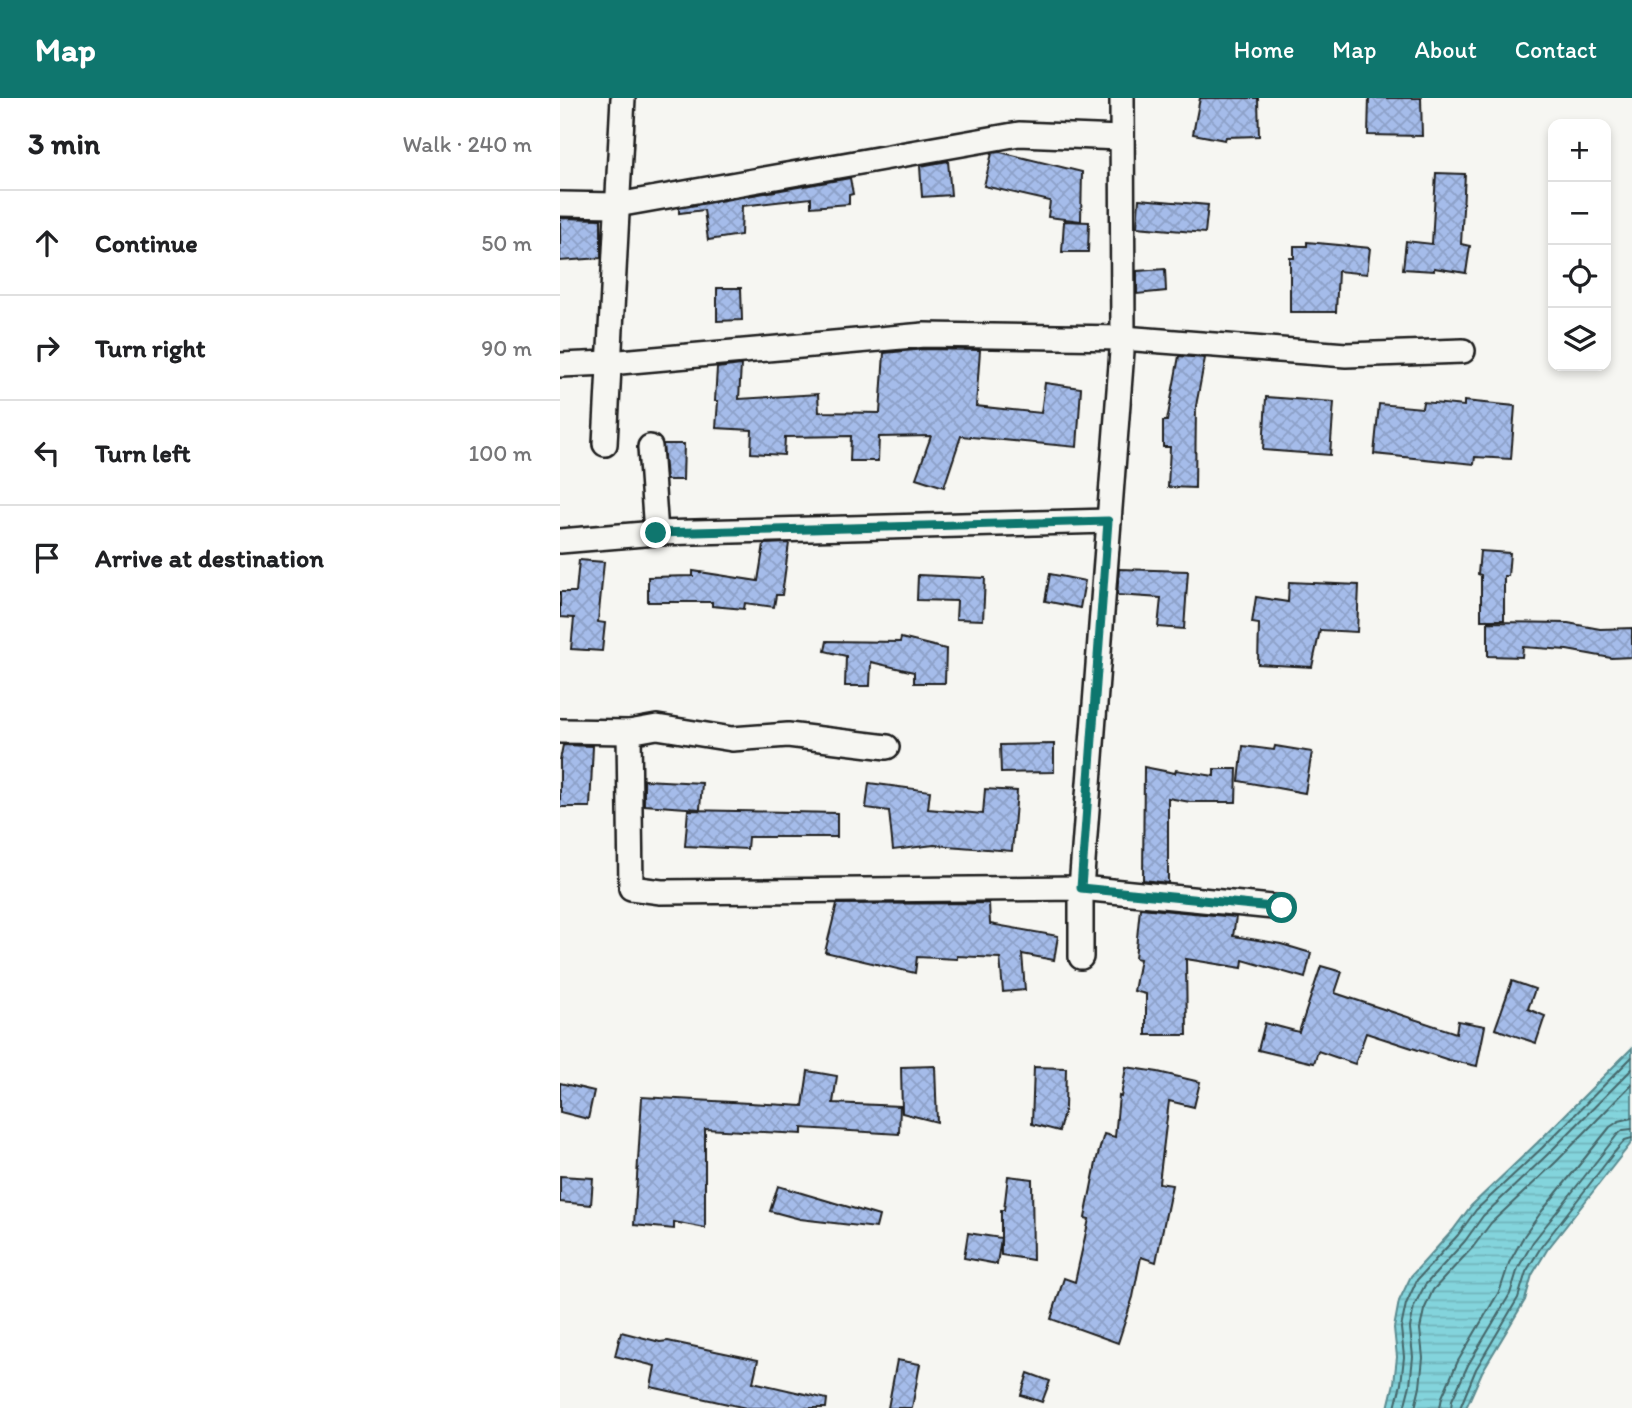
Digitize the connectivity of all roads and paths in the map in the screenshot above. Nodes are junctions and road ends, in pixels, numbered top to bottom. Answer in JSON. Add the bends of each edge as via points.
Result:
{"nodes":[{"id":1,"x":623,"y":98,"type":"edge"},
{"id":2,"x":1122,"y":98,"type":"edge"},
{"id":3,"x":1121,"y":138,"type":"junction"},
{"id":4,"x":560,"y":204,"type":"edge"},
{"id":5,"x":617,"y":205,"type":"junction"},
{"id":6,"x":1123,"y":338,"type":"junction"},
{"id":7,"x":1463,"y":351,"type":"dead end"},
{"id":8,"x":609,"y":363,"type":"junction"},
{"id":9,"x":560,"y":365,"type":"edge"},
{"id":10,"x":605,"y":444,"type":"dead end"},
{"id":11,"x":650,"y":447,"type":"dead end"},
{"id":12,"x":1108,"y":521,"type":"junction"},
{"id":13,"x":656,"y":533,"type":"junction"},
{"id":14,"x":560,"y":541,"type":"edge"},
{"id":15,"x":560,"y":731,"type":"edge"},
{"id":16,"x":629,"y":732,"type":"junction"},
{"id":17,"x":887,"y":747,"type":"dead end"},
{"id":18,"x":1081,"y":888,"type":"junction"},
{"id":19,"x":1282,"y":908,"type":"dead end"},
{"id":20,"x":1081,"y":957,"type":"dead end"}],
"edges":[{"from":1,"to":5,"type":"street"},
{"from":2,"to":3,"type":"street"},
{"from":3,"to":5,"type":"street","via":[[1019,134]]},
{"from":3,"to":6,"type":"street"},
{"from":4,"to":5,"type":"street"},
{"from":5,"to":8,"type":"street"},
{"from":6,"to":7,"type":"street","via":[[1346,355]]},
{"from":6,"to":8,"type":"street","via":[[924,335]]},
{"from":6,"to":12,"type":"street"},
{"from":8,"to":9,"type":"street"},
{"from":8,"to":10,"type":"street"},
{"from":11,"to":13,"type":"street"},
{"from":12,"to":13,"type":"street"},
{"from":12,"to":18,"type":"street"},
{"from":13,"to":14,"type":"street"},
{"from":15,"to":16,"type":"street"},
{"from":16,"to":17,"type":"street","via":[[657,727],[732,739],[788,735]]},
{"from":16,"to":18,"type":"street","via":[[631,888],[661,892]]},
{"from":18,"to":19,"type":"street"},
{"from":18,"to":20,"type":"street"}]}
